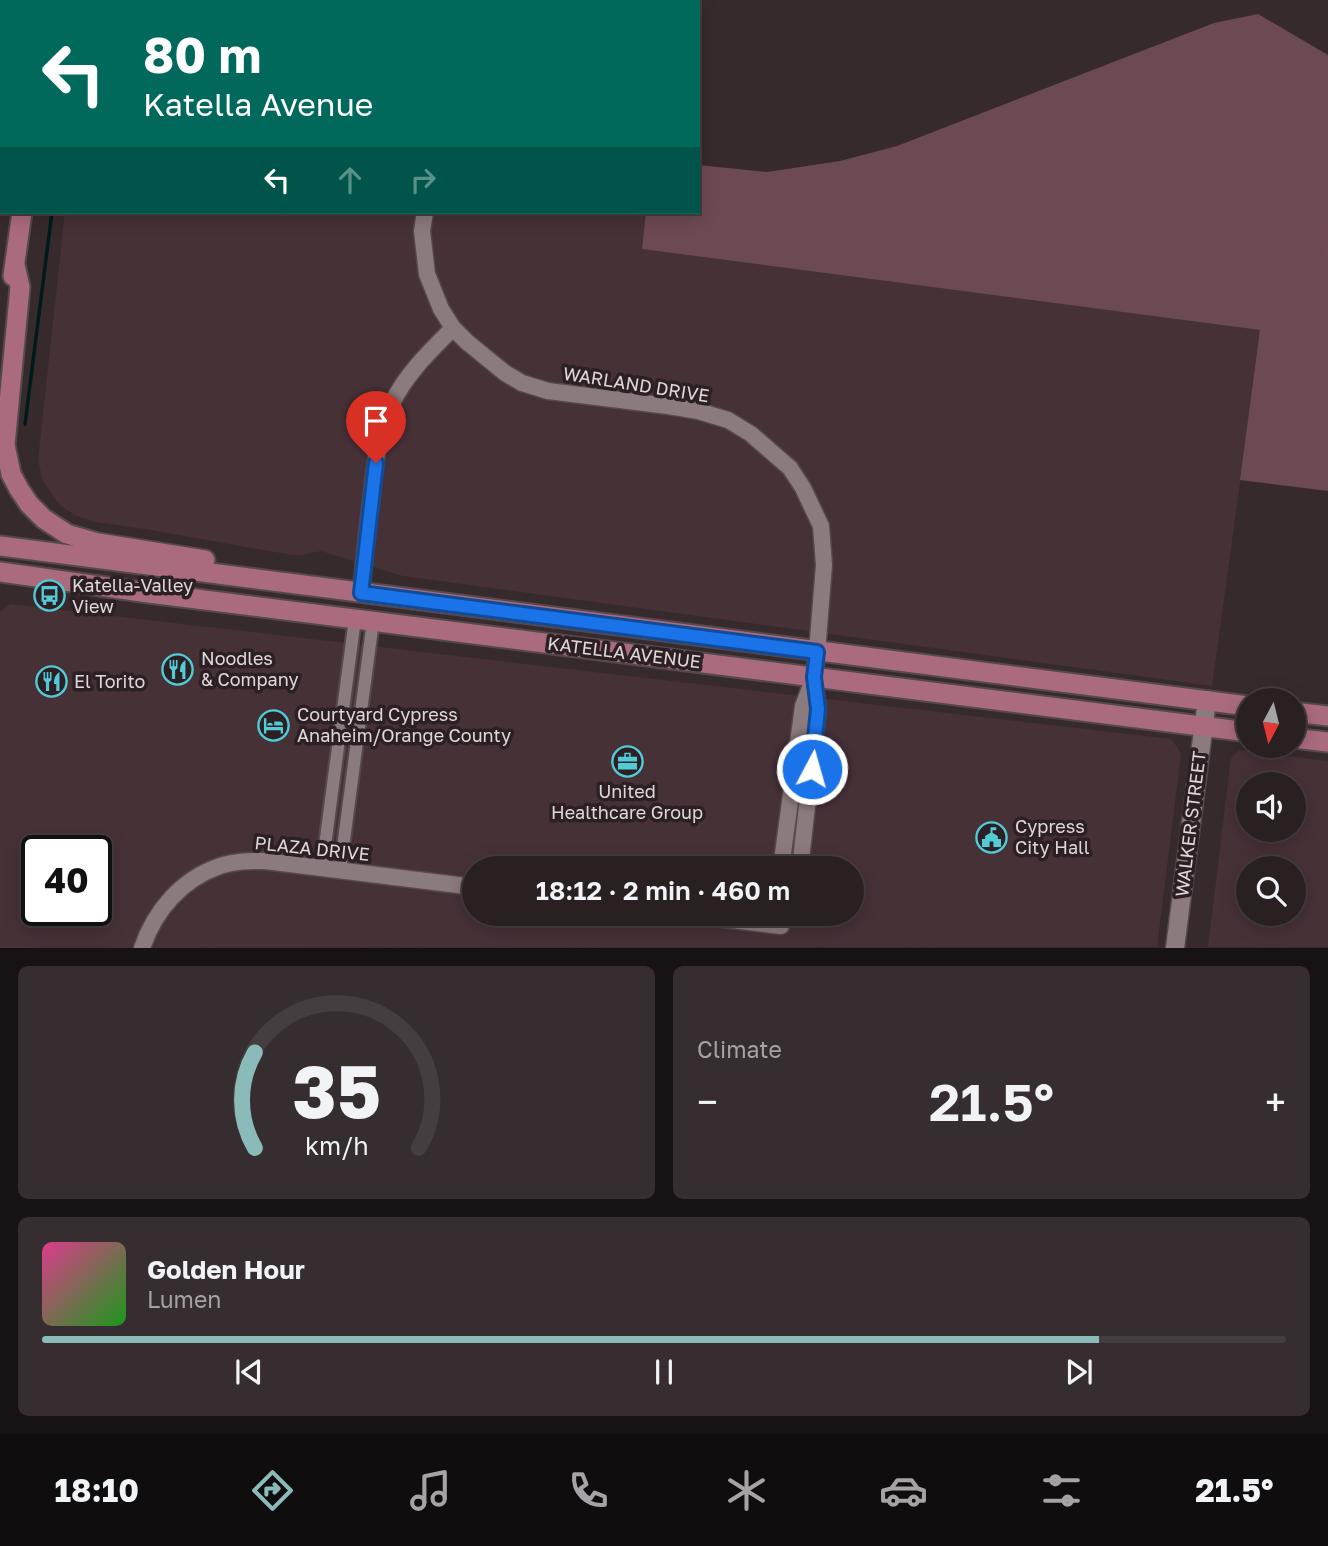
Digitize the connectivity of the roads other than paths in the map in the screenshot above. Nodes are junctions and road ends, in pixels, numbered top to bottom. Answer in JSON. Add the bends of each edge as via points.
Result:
{"nodes":[{"id":1,"x":22,"y":214,"type":"edge"},
{"id":2,"x":425,"y":214,"type":"edge"},
{"id":3,"x":15,"y":265,"type":"junction"},
{"id":4,"x":453,"y":328,"type":"junction"},
{"id":5,"x":0,"y":378,"type":"edge"},
{"id":6,"x":0,"y":547,"type":"edge"},
{"id":7,"x":0,"y":572,"type":"edge"},
{"id":8,"x":254,"y":579,"type":"junction"},
{"id":9,"x":361,"y":593,"type":"junction"},
{"id":10,"x":388,"y":596,"type":"junction"},
{"id":11,"x":320,"y":615,"type":"junction"},
{"id":12,"x":364,"y":620,"type":"junction"},
{"id":13,"x":817,"y":652,"type":"junction"},
{"id":14,"x":814,"y":677,"type":"junction"},
{"id":15,"x":1207,"y":701,"type":"junction"},
{"id":16,"x":1236,"y":705,"type":"edge"},
{"id":17,"x":1306,"y":713,"type":"edge"},
{"id":18,"x":1328,"y":716,"type":"edge"},
{"id":19,"x":1203,"y":726,"type":"junction"},
{"id":20,"x":1236,"y":730,"type":"edge"},
{"id":21,"x":1306,"y":739,"type":"edge"},
{"id":22,"x":1328,"y":742,"type":"edge"},
{"id":23,"x":783,"y":856,"type":"edge"},
{"id":24,"x":801,"y":856,"type":"edge"},
{"id":25,"x":322,"y":868,"type":"junction"},
{"id":26,"x":340,"y":870,"type":"junction"},
{"id":27,"x":462,"y":885,"type":"edge"},
{"id":28,"x":142,"y":947,"type":"edge"},
{"id":29,"x":1175,"y":947,"type":"edge"}],
"edges":[{"from":1,"to":3,"type":"main road"},
{"from":2,"to":4,"type":"street","name":"WARLAND DRIVE","via":[[422,237],[427,274]]},
{"from":3,"to":5,"type":"main road"},
{"from":3,"to":8,"type":"main road","via":[[20,287],[5,445],[11,474],[29,504],[54,527],[81,539],[215,562]]},
{"from":4,"to":9,"type":"street","via":[[419,362],[384,421]]},
{"from":4,"to":13,"type":"street","name":"WARLAND DRIVE","via":[[522,383],[548,391],[698,411],[751,433],[790,468],[821,526],[824,565]]},
{"from":6,"to":8,"type":"main road","name":"KATELLA AVENUE"},
{"from":7,"to":11,"type":"main road","name":"KATELLA AVENUE"},
{"from":8,"to":9,"type":"main road","name":"KATELLA AVENUE"},
{"from":9,"to":10,"type":"main road","name":"KATELLA AVENUE"},
{"from":9,"to":11,"type":"main road","via":[[355,601]]},
{"from":10,"to":12,"type":"main road","via":[[361,609]]},
{"from":10,"to":13,"type":"main road","name":"KATELLA AVENUE"},
{"from":11,"to":12,"type":"main road","name":"KATELLA AVENUE"},
{"from":12,"to":14,"type":"main road","name":"KATELLA AVENUE"},
{"from":12,"to":25,"type":"street"},
{"from":12,"to":26,"type":"street"},
{"from":13,"to":14,"type":"street","name":"WARLAND DRIVE"},
{"from":13,"to":15,"type":"main road","name":"KATELLA AVENUE"},
{"from":14,"to":19,"type":"main road","name":"KATELLA AVENUE"},
{"from":14,"to":23,"type":"street","via":[[803,706]]},
{"from":14,"to":24,"type":"street","via":[[818,709]]},
{"from":15,"to":16,"type":"main road","name":"KATELLA AVENUE"},
{"from":15,"to":19,"type":"main road","name":"WALKER STREET"},
{"from":17,"to":18,"type":"main road"},
{"from":19,"to":20,"type":"main road","name":"KATELLA AVENUE"},
{"from":19,"to":29,"type":"main road","name":"WALKER STREET"},
{"from":21,"to":22,"type":"main road"},
{"from":25,"to":26,"type":"street","name":"PLAZA DRIVE"},
{"from":25,"to":28,"type":"street","name":"PLAZA DRIVE","via":[[243,861],[202,874],[162,907]]},
{"from":26,"to":27,"type":"street","name":"PLAZA DRIVE"}]}
